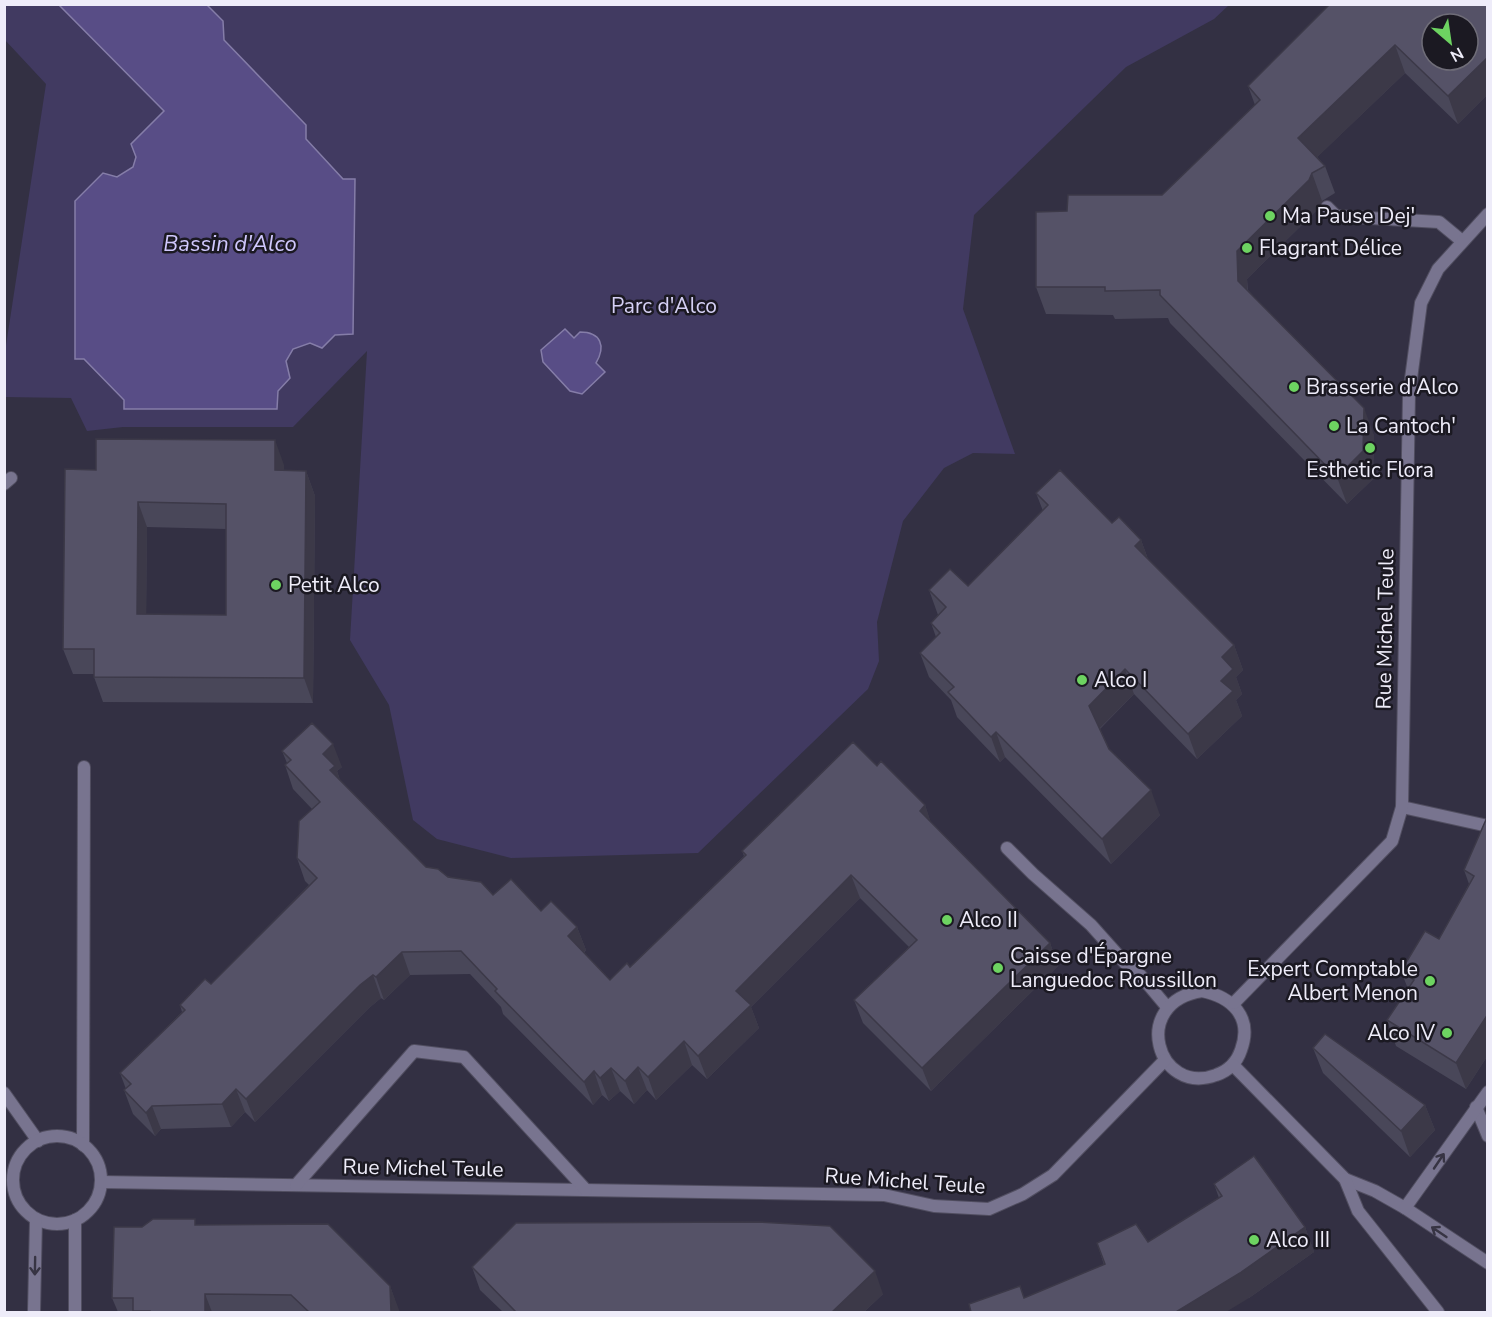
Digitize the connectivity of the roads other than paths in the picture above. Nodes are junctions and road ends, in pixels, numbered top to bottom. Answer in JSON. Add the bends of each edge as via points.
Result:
{"nodes":[{"id":1,"x":1327,"y":207,"type":"dead end"},
{"id":2,"x":1488,"y":214,"type":"edge"},
{"id":3,"x":1462,"y":241,"type":"junction"},
{"id":4,"x":84,"y":767,"type":"dead end"},
{"id":5,"x":1402,"y":807,"type":"junction"},
{"id":6,"x":1488,"y":826,"type":"edge"},
{"id":7,"x":1007,"y":848,"type":"dead end"},
{"id":8,"x":1234,"y":1003,"type":"junction"},
{"id":9,"x":1167,"y":1007,"type":"junction"},
{"id":10,"x":1165,"y":1060,"type":"junction"},
{"id":11,"x":1233,"y":1065,"type":"junction"},
{"id":12,"x":1488,"y":1092,"type":"edge"},
{"id":13,"x":4,"y":1093,"type":"edge"},
{"id":14,"x":1476,"y":1107,"type":"junction"},
{"id":15,"x":1488,"y":1137,"type":"edge"},
{"id":16,"x":38,"y":1141,"type":"junction"},
{"id":17,"x":83,"y":1145,"type":"junction"},
{"id":18,"x":1345,"y":1179,"type":"junction"},
{"id":19,"x":100,"y":1182,"type":"junction"},
{"id":20,"x":296,"y":1185,"type":"junction"},
{"id":21,"x":586,"y":1190,"type":"junction"},
{"id":22,"x":1405,"y":1208,"type":"junction"},
{"id":23,"x":36,"y":1219,"type":"junction"},
{"id":24,"x":75,"y":1220,"type":"junction"},
{"id":25,"x":1488,"y":1263,"type":"edge"},
{"id":26,"x":34,"y":1312,"type":"edge"},
{"id":27,"x":75,"y":1312,"type":"edge"},
{"id":28,"x":1438,"y":1312,"type":"edge"}],
"edges":[{"from":1,"to":3,"type":"street","via":[[1336,216],[1439,222]]},
{"from":2,"to":3,"type":"street","name":"Rue Michel Teule"},
{"from":3,"to":5,"type":"street","name":"Rue Michel Teule","via":[[1438,269],[1421,303],[1409,394]]},
{"from":4,"to":17,"type":"street"},
{"from":5,"to":6,"type":"street"},
{"from":5,"to":8,"type":"street","name":"Rue Michel Teule","via":[[1392,841]]},
{"from":7,"to":9,"type":"street","via":[[1091,925]]},
{"from":8,"to":9,"type":"street","via":[[1202,991],[1177,998]]},
{"from":8,"to":11,"type":"street","via":[[1243,1022],[1244,1037]]},
{"from":9,"to":10,"type":"street","via":[[1157,1034]]},
{"from":10,"to":11,"type":"street","via":[[1174,1070],[1198,1078],[1223,1072]]},
{"from":10,"to":21,"type":"street","name":"Rue Michel Teule","via":[[1053,1175],[989,1209],[934,1206],[884,1195]]},
{"from":11,"to":18,"type":"street"},
{"from":12,"to":14,"type":"street"},
{"from":13,"to":16,"type":"street"},
{"from":14,"to":15,"type":"street"},
{"from":22,"to":14,"type":"street","one_way":true},
{"from":16,"to":17,"type":"street","via":[[61,1137]]},
{"from":16,"to":23,"type":"street","via":[[26,1149],[13,1173],[17,1200]]},
{"from":17,"to":19,"type":"street","via":[[99,1168]]},
{"from":18,"to":22,"type":"street"},
{"from":18,"to":28,"type":"street","via":[[1358,1211]]},
{"from":19,"to":20,"type":"street","name":"Rue Michel Teule"},
{"from":19,"to":24,"type":"street","via":[[93,1204]]},
{"from":20,"to":21,"type":"street","name":"Rue Michel Teule"},
{"from":20,"to":21,"type":"street","name":"Rue Michel Teule","via":[[414,1051],[465,1057]]},
{"from":25,"to":22,"type":"street","one_way":true},
{"from":23,"to":24,"type":"street","via":[[49,1224]]},
{"from":23,"to":26,"type":"street","one_way":true},
{"from":24,"to":27,"type":"street"}]}
